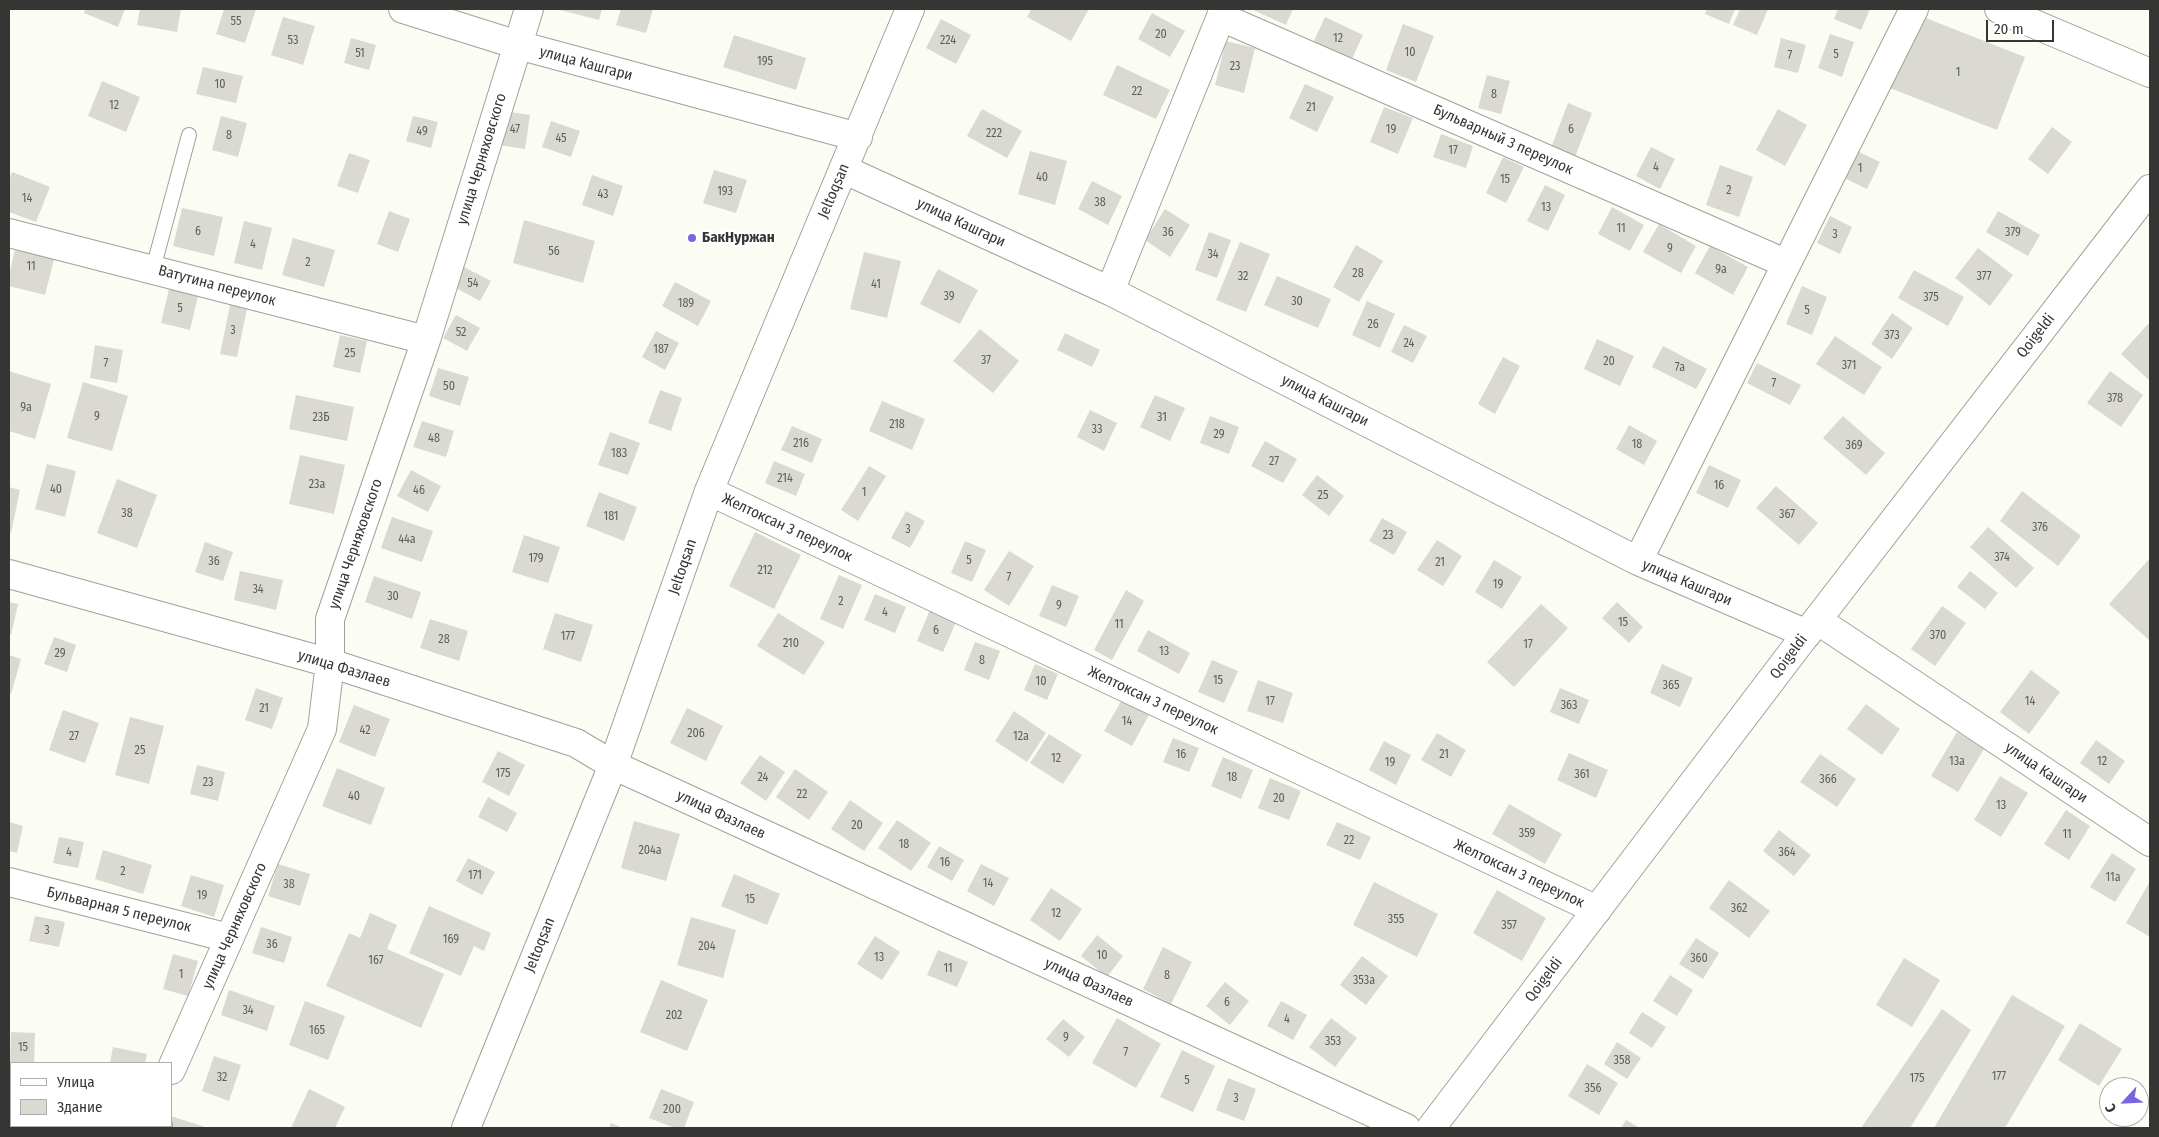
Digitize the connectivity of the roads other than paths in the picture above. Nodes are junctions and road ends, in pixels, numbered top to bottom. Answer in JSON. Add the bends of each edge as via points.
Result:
{"nodes":[{"id":1,"x":402,"y":9,"type":"edge"},
{"id":2,"x":530,"y":9,"type":"edge"},
{"id":3,"x":910,"y":9,"type":"edge"},
{"id":4,"x":1914,"y":9,"type":"edge"},
{"id":5,"x":1998,"y":9,"type":"edge"},
{"id":6,"x":1222,"y":13,"type":"edge"},
{"id":7,"x":518,"y":45,"type":"junction"},
{"id":8,"x":2150,"y":74,"type":"edge"},
{"id":9,"x":189,"y":135,"type":"dead end"},
{"id":10,"x":858,"y":137,"type":"junction"},
{"id":11,"x":843,"y":169,"type":"junction"},
{"id":12,"x":2150,"y":189,"type":"edge"},
{"id":13,"x":9,"y":233,"type":"edge"},
{"id":14,"x":1785,"y":263,"type":"junction"},
{"id":15,"x":153,"y":269,"type":"junction"},
{"id":16,"x":1110,"y":292,"type":"junction"},
{"id":17,"x":426,"y":340,"type":"junction"},
{"id":18,"x":710,"y":491,"type":"junction"},
{"id":19,"x":1638,"y":561,"type":"junction"},
{"id":20,"x":9,"y":574,"type":"edge"},
{"id":21,"x":1812,"y":627,"type":"junction"},
{"id":22,"x":330,"y":663,"type":"junction"},
{"id":23,"x":613,"y":765,"type":"junction"},
{"id":24,"x":2150,"y":842,"type":"edge"},
{"id":25,"x":9,"y":882,"type":"edge"},
{"id":26,"x":1597,"y":910,"type":"junction"},
{"id":27,"x":229,"y":938,"type":"junction"},
{"id":28,"x":172,"y":1068,"type":"edge"},
{"id":29,"x":466,"y":1128,"type":"edge"},
{"id":30,"x":1406,"y":1128,"type":"edge"},
{"id":31,"x":1431,"y":1128,"type":"edge"}],
"edges":[{"from":1,"to":7,"type":"street","name":"улица Кашгари"},
{"from":2,"to":7,"type":"street","name":"улица Черняховского"},
{"from":3,"to":10,"type":"street","name":"Jeltoqsan"},
{"from":4,"to":14,"type":"street"},
{"from":5,"to":8,"type":"street"},
{"from":6,"to":14,"type":"street","name":"Бульварный 3 переулок"},
{"from":6,"to":16,"type":"street"},
{"from":7,"to":10,"type":"street","name":"улица Кашгари"},
{"from":7,"to":17,"type":"street","name":"улица Черняховского"},
{"from":9,"to":15,"type":"lane"},
{"from":10,"to":11,"type":"street","name":"Jeltoqsan"},
{"from":11,"to":16,"type":"street","name":"улица Кашгари"},
{"from":11,"to":18,"type":"street","name":"Jeltoqsan"},
{"from":12,"to":21,"type":"street","name":"Qoigeldi"},
{"from":13,"to":15,"type":"street","name":"Ватутина переулок"},
{"from":14,"to":19,"type":"street"},
{"from":15,"to":17,"type":"street","name":"Ватутина переулок"},
{"from":16,"to":19,"type":"street","name":"улица Кашгари"},
{"from":17,"to":22,"type":"street","name":"улица Черняховского","via":[[330,619]]},
{"from":18,"to":23,"type":"street","name":"Jeltoqsan"},
{"from":18,"to":26,"type":"street","name":"Желтоксан 3 переулок"},
{"from":19,"to":21,"type":"street","name":"улица Кашгари"},
{"from":20,"to":22,"type":"street","name":"улица Фазлаев"},
{"from":21,"to":24,"type":"street","name":"улица Кашгари"},
{"from":21,"to":26,"type":"street","name":"Qoigeldi"},
{"from":22,"to":23,"type":"street","name":"улица Фазлаев","via":[[576,743]]},
{"from":22,"to":27,"type":"street","name":"улица Черняховского","via":[[322,730]]},
{"from":23,"to":29,"type":"street","name":"Jeltoqsan"},
{"from":23,"to":30,"type":"street","name":"улица Фазлаев"},
{"from":25,"to":27,"type":"street","name":"Бульварная 5 переулок"},
{"from":26,"to":31,"type":"street","name":"Qoigeldi"},
{"from":27,"to":28,"type":"street","name":"улица Черняховского"}]}
